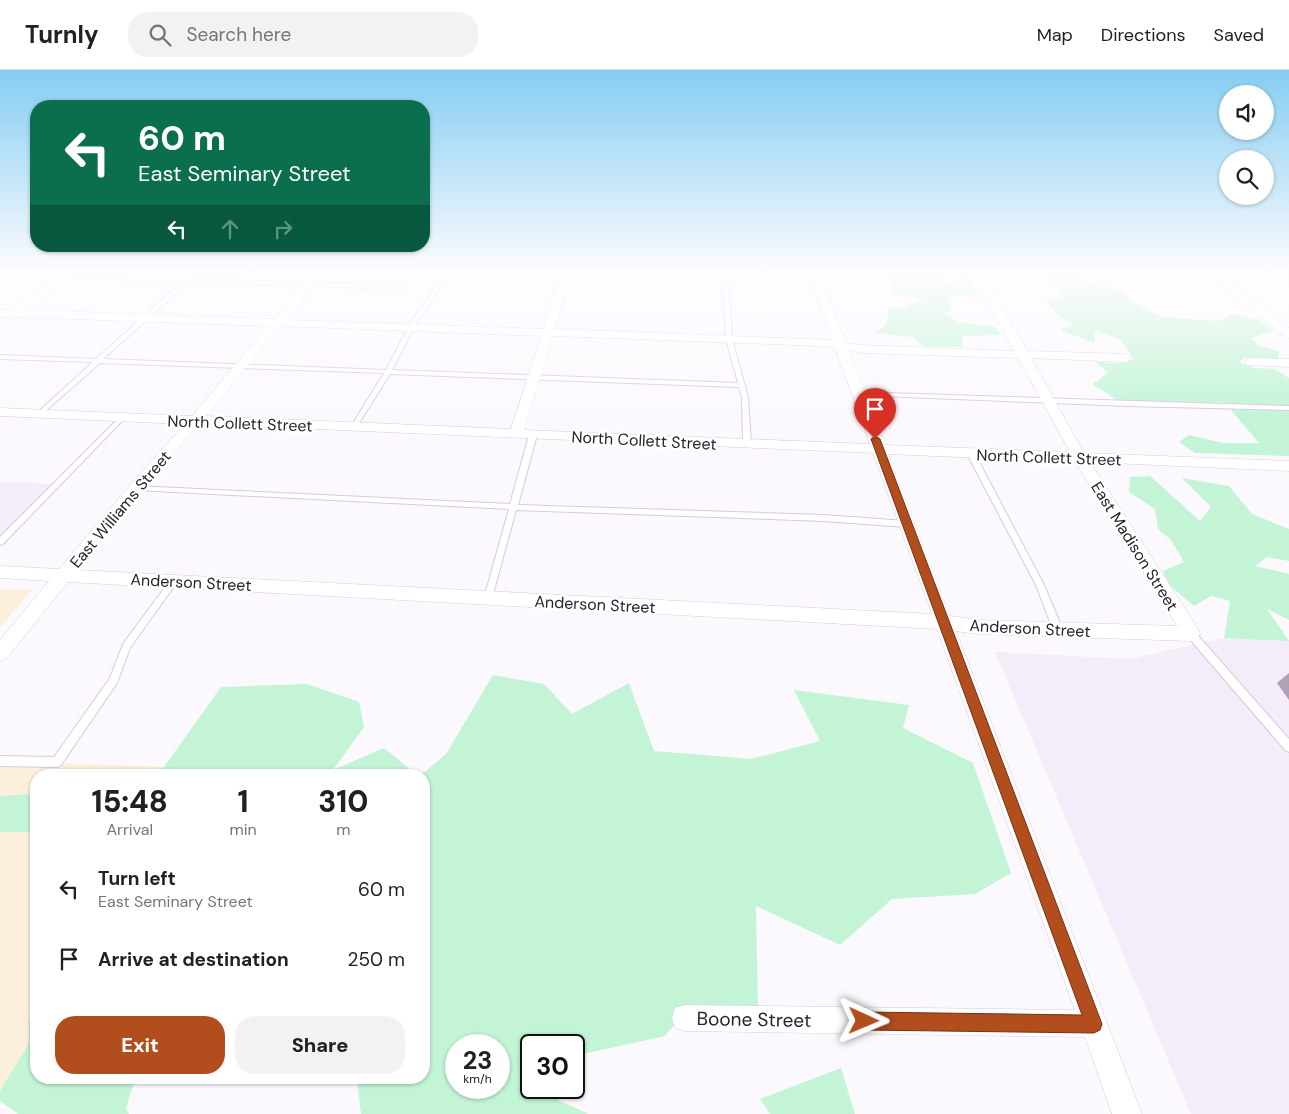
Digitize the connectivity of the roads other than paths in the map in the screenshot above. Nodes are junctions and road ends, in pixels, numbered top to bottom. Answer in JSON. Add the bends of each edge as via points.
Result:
{"nodes":[{"id":1,"x":277,"y":322,"type":"edge"},
{"id":2,"x":141,"y":323,"type":"edge"},
{"id":3,"x":296,"y":323,"type":"edge"},
{"id":4,"x":414,"y":323,"type":"edge"},
{"id":5,"x":551,"y":323,"type":"edge"},
{"id":6,"x":727,"y":323,"type":"edge"},
{"id":7,"x":832,"y":323,"type":"edge"},
{"id":8,"x":1004,"y":323,"type":"edge"},
{"id":9,"x":1275,"y":323,"type":"edge"},
{"id":10,"x":411,"y":327,"type":"junction"},
{"id":11,"x":548,"y":332,"type":"junction"},
{"id":12,"x":1289,"y":334,"type":"edge"},
{"id":13,"x":728,"y":339,"type":"junction"},
{"id":14,"x":840,"y":346,"type":"junction"},
{"id":15,"x":1022,"y":355,"type":"junction"},
{"id":16,"x":0,"y":357,"type":"edge"},
{"id":17,"x":1126,"y":358,"type":"dead end"},
{"id":18,"x":97,"y":361,"type":"junction"},
{"id":19,"x":1251,"y":362,"type":"dead end"},
{"id":20,"x":1289,"y":363,"type":"edge"},
{"id":21,"x":241,"y":366,"type":"junction"},
{"id":22,"x":388,"y":372,"type":"junction"},
{"id":23,"x":534,"y":378,"type":"junction"},
{"id":24,"x":742,"y":385,"type":"junction"},
{"id":25,"x":858,"y":394,"type":"junction"},
{"id":26,"x":1048,"y":401,"type":"junction"},
{"id":27,"x":1289,"y":408,"type":"edge"},
{"id":28,"x":0,"y":412,"type":"edge"},
{"id":29,"x":39,"y":414,"type":"junction"},
{"id":30,"x":122,"y":418,"type":"junction"},
{"id":31,"x":195,"y":421,"type":"junction"},
{"id":32,"x":353,"y":428,"type":"junction"},
{"id":33,"x":516,"y":434,"type":"junction"},
{"id":34,"x":533,"y":435,"type":"junction"},
{"id":35,"x":747,"y":444,"type":"junction"},
{"id":36,"x":880,"y":450,"type":"junction"},
{"id":37,"x":971,"y":454,"type":"junction"},
{"id":38,"x":1080,"y":458,"type":"junction"},
{"id":39,"x":1289,"y":466,"type":"edge"},
{"id":40,"x":135,"y":488,"type":"junction"},
{"id":41,"x":513,"y":507,"type":"junction"},
{"id":42,"x":906,"y":524,"type":"junction"},
{"id":43,"x":0,"y":542,"type":"edge"},
{"id":44,"x":0,"y":572,"type":"edge"},
{"id":45,"x":64,"y":575,"type":"junction"},
{"id":46,"x":174,"y":581,"type":"junction"},
{"id":47,"x":488,"y":598,"type":"junction"},
{"id":48,"x":943,"y":622,"type":"junction"},
{"id":49,"x":1058,"y":630,"type":"junction"},
{"id":50,"x":1191,"y":634,"type":"junction"},
{"id":51,"x":0,"y":653,"type":"edge"},
{"id":52,"x":1289,"y":747,"type":"edge"},
{"id":53,"x":0,"y":761,"type":"edge"},
{"id":54,"x":685,"y":1018,"type":"dead end"},
{"id":55,"x":1094,"y":1024,"type":"junction"},
{"id":56,"x":1127,"y":1114,"type":"edge"}],
"edges":[{"from":1,"to":21,"type":"street","name":"East Williams Street"},
{"from":2,"to":18,"type":"lane"},
{"from":3,"to":10,"type":"street"},
{"from":4,"to":10,"type":"lane"},
{"from":5,"to":11,"type":"street"},
{"from":6,"to":13,"type":"lane"},
{"from":7,"to":14,"type":"street"},
{"from":8,"to":15,"type":"street","name":"East Madison Street"},
{"from":9,"to":12,"type":"street"},
{"from":10,"to":11,"type":"street"},
{"from":10,"to":22,"type":"lane"},
{"from":11,"to":13,"type":"street"},
{"from":11,"to":23,"type":"street"},
{"from":13,"to":14,"type":"street","via":[[823,342]]},
{"from":13,"to":24,"type":"lane"},
{"from":14,"to":15,"type":"street","via":[[861,350]]},
{"from":14,"to":25,"type":"street"},
{"from":15,"to":17,"type":"street"},
{"from":15,"to":26,"type":"street","name":"East Madison Street"},
{"from":16,"to":18,"type":"lane"},
{"from":18,"to":21,"type":"lane"},
{"from":18,"to":29,"type":"lane"},
{"from":19,"to":20,"type":"street"},
{"from":21,"to":22,"type":"lane"},
{"from":21,"to":31,"type":"street","name":"East Williams Street"},
{"from":22,"to":23,"type":"lane"},
{"from":22,"to":32,"type":"lane"},
{"from":23,"to":24,"type":"lane"},
{"from":23,"to":33,"type":"street"},
{"from":24,"to":35,"type":"lane"},
{"from":25,"to":26,"type":"lane"},
{"from":25,"to":36,"type":"street"},
{"from":26,"to":27,"type":"lane"},
{"from":26,"to":38,"type":"street","name":"East Madison Street"},
{"from":28,"to":29,"type":"street","name":"North Collett Street"},
{"from":29,"to":30,"type":"street","name":"North Collett Street"},
{"from":30,"to":31,"type":"street","name":"North Collett Street"},
{"from":30,"to":43,"type":"lane"},
{"from":31,"to":32,"type":"street","name":"North Collett Street"},
{"from":31,"to":40,"type":"street","name":"East Williams Street"},
{"from":32,"to":33,"type":"street","name":"North Collett Street"},
{"from":33,"to":34,"type":"street","name":"North Collett Street"},
{"from":34,"to":35,"type":"street","name":"North Collett Street"},
{"from":34,"to":41,"type":"lane"},
{"from":35,"to":36,"type":"street","name":"North Collett Street"},
{"from":36,"to":37,"type":"street","name":"North Collett Street"},
{"from":36,"to":42,"type":"street"},
{"from":37,"to":38,"type":"street","name":"North Collett Street"},
{"from":37,"to":49,"type":"lane","via":[[1040,584]]},
{"from":38,"to":39,"type":"street","name":"North Collett Street"},
{"from":38,"to":50,"type":"street","name":"East Madison Street"},
{"from":40,"to":41,"type":"lane"},
{"from":40,"to":45,"type":"street","name":"East Williams Street"},
{"from":41,"to":42,"type":"lane"},
{"from":41,"to":47,"type":"lane"},
{"from":42,"to":48,"type":"street"},
{"from":44,"to":45,"type":"street","name":"Anderson Street"},
{"from":45,"to":46,"type":"street","name":"Anderson Street"},
{"from":45,"to":51,"type":"street","name":"East Williams Street"},
{"from":46,"to":47,"type":"street","name":"Anderson Street"},
{"from":46,"to":53,"type":"lane","via":[[126,646],[114,680],[57,762]]},
{"from":47,"to":48,"type":"street","name":"Anderson Street"},
{"from":48,"to":49,"type":"street","name":"Anderson Street"},
{"from":48,"to":55,"type":"street"},
{"from":49,"to":50,"type":"street","name":"Anderson Street"},
{"from":50,"to":52,"type":"lane","name":"East Madison Street"},
{"from":54,"to":55,"type":"street","name":"Boone Street"},
{"from":55,"to":56,"type":"street"}]}
